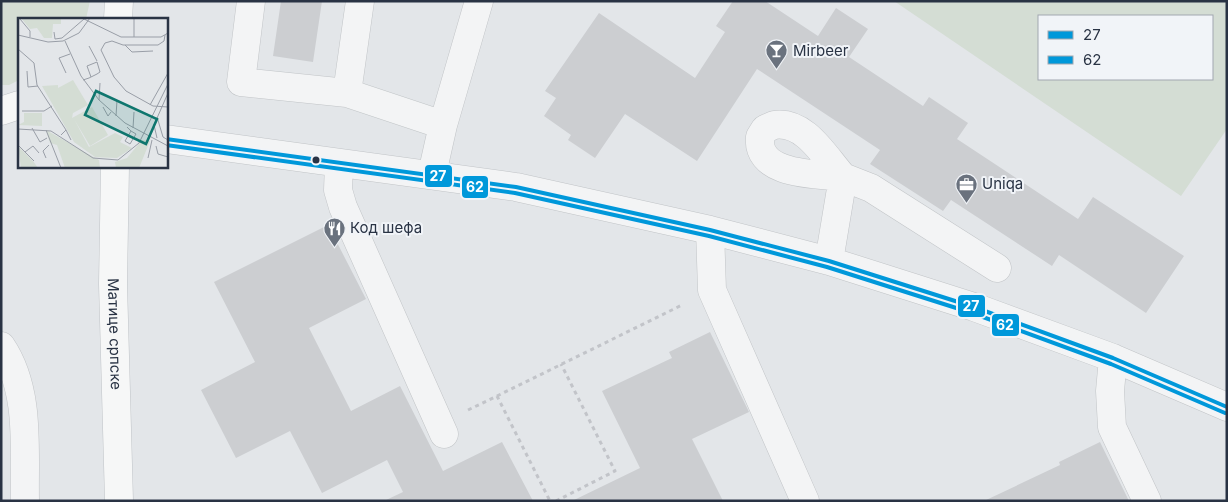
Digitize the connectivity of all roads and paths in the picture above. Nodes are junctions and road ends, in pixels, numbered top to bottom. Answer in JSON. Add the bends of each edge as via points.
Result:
{"nodes":[{"id":1,"x":119,"y":1,"type":"edge"},
{"id":2,"x":251,"y":1,"type":"edge"},
{"id":3,"x":360,"y":1,"type":"edge"},
{"id":4,"x":479,"y":1,"type":"edge"},
{"id":5,"x":118,"y":18,"type":"edge"},
{"id":6,"x":347,"y":94,"type":"junction"},
{"id":7,"x":18,"y":105,"type":"edge"},
{"id":8,"x":1,"y":111,"type":"edge"},
{"id":9,"x":1,"y":118,"type":"edge"},
{"id":10,"x":18,"y":120,"type":"edge"},
{"id":11,"x":443,"y":125,"type":"junction"},
{"id":12,"x":168,"y":139,"type":"edge"},
{"id":13,"x":338,"y":164,"type":"junction"},
{"id":14,"x":115,"y":168,"type":"edge"},
{"id":15,"x":432,"y":174,"type":"junction"},
{"id":16,"x":710,"y":230,"type":"junction"},
{"id":17,"x":829,"y":261,"type":"junction"},
{"id":18,"x":997,"y":268,"type":"dead end"},
{"id":19,"x":712,"y":290,"type":"junction"},
{"id":20,"x":1,"y":346,"type":"edge"},
{"id":21,"x":1113,"y":358,"type":"junction"},
{"id":22,"x":561,"y":364,"type":"junction"},
{"id":23,"x":497,"y":396,"type":"junction"},
{"id":24,"x":1227,"y":407,"type":"edge"},
{"id":25,"x":441,"y":429,"type":"joint"},
{"id":26,"x":25,"y":501,"type":"edge"},
{"id":27,"x":119,"y":501,"type":"edge"},
{"id":28,"x":550,"y":501,"type":"edge"},
{"id":29,"x":556,"y":501,"type":"edge"},
{"id":30,"x":805,"y":501,"type":"edge"},
{"id":31,"x":1147,"y":501,"type":"edge"}],
"edges":[{"from":1,"to":5,"type":"main road"},
{"from":2,"to":6,"type":"street","via":[[241,82]]},
{"from":3,"to":6,"type":"street"},
{"from":4,"to":11,"type":"street"},
{"from":6,"to":11,"type":"street"},
{"from":7,"to":8,"type":"main road"},
{"from":9,"to":10,"type":"street"},
{"from":11,"to":15,"type":"street"},
{"from":12,"to":13,"type":"street"},
{"from":13,"to":15,"type":"street"},
{"from":13,"to":25,"type":"street","via":[[338,190],[343,208]]},
{"from":14,"to":27,"type":"main road","name":"Матице српске","via":[[113,284]]},
{"from":15,"to":16,"type":"street","via":[[516,187]]},
{"from":16,"to":17,"type":"street"},
{"from":16,"to":19,"type":"street"},
{"from":17,"to":18,"type":"street","via":[[844,177],[871,188]]},
{"from":17,"to":21,"type":"street","via":[[974,307]]},
{"from":19,"to":22,"type":"path"},
{"from":19,"to":30,"type":"street"},
{"from":20,"to":26,"type":"street","via":[[14,369],[23,406]]},
{"from":21,"to":24,"type":"street"},
{"from":21,"to":31,"type":"street","via":[[1110,392],[1112,427]]},
{"from":22,"to":23,"type":"path"},
{"from":22,"to":29,"type":"path","via":[[614,471]]},
{"from":23,"to":25,"type":"path"},
{"from":23,"to":28,"type":"path"}]}
